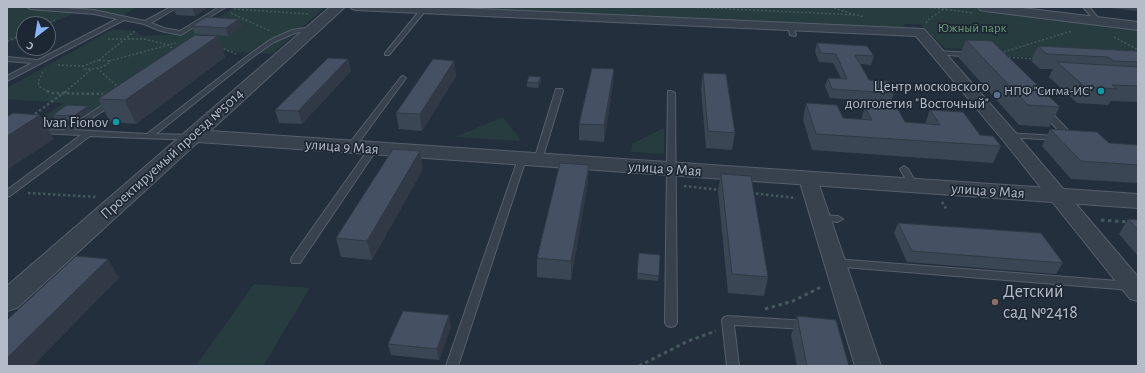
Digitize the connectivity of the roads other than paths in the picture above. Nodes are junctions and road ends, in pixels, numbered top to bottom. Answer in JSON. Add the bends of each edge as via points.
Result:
{"nodes":[{"id":1,"x":30,"y":7,"type":"edge"},
{"id":2,"x":175,"y":7,"type":"edge"},
{"id":3,"x":222,"y":7,"type":"edge"},
{"id":4,"x":338,"y":7,"type":"edge"},
{"id":5,"x":356,"y":7,"type":"edge"},
{"id":6,"x":984,"y":7,"type":"edge"},
{"id":7,"x":421,"y":12,"type":"junction"},
{"id":8,"x":1085,"y":14,"type":"edge"},
{"id":9,"x":123,"y":18,"type":"junction"},
{"id":10,"x":313,"y":22,"type":"junction"},
{"id":11,"x":146,"y":23,"type":"junction"},
{"id":12,"x":1138,"y":26,"type":"edge"},
{"id":13,"x":181,"y":33,"type":"junction"},
{"id":14,"x":197,"y":38,"type":"edge"},
{"id":15,"x":938,"y":53,"type":"junction"},
{"id":16,"x":387,"y":54,"type":"dead end"},
{"id":17,"x":990,"y":56,"type":"edge"},
{"id":18,"x":7,"y":59,"type":"edge"},
{"id":19,"x":40,"y":62,"type":"junction"},
{"id":20,"x":403,"y":78,"type":"dead end"},
{"id":21,"x":7,"y":79,"type":"edge"},
{"id":22,"x":559,"y":90,"type":"dead end"},
{"id":23,"x":671,"y":93,"type":"dead end"},
{"id":24,"x":119,"y":94,"type":"edge"},
{"id":25,"x":1038,"y":104,"type":"edge"},
{"id":26,"x":28,"y":130,"type":"edge"},
{"id":27,"x":66,"y":132,"type":"junction"},
{"id":28,"x":90,"y":133,"type":"junction"},
{"id":29,"x":150,"y":135,"type":"junction"},
{"id":30,"x":1008,"y":135,"type":"junction"},
{"id":31,"x":192,"y":136,"type":"junction"},
{"id":32,"x":351,"y":147,"type":"junction"},
{"id":33,"x":373,"y":149,"type":"junction"},
{"id":34,"x":530,"y":160,"type":"junction"},
{"id":35,"x":671,"y":170,"type":"junction"},
{"id":36,"x":808,"y":179,"type":"junction"},
{"id":37,"x":8,"y":193,"type":"edge"},
{"id":38,"x":1058,"y":196,"type":"junction"},
{"id":39,"x":1138,"y":201,"type":"edge"},
{"id":40,"x":296,"y":260,"type":"dead end"},
{"id":41,"x":835,"y":263,"type":"junction"},
{"id":42,"x":1135,"y":289,"type":"edge"},
{"id":43,"x":7,"y":301,"type":"edge"},
{"id":44,"x":671,"y":323,"type":"dead end"},
{"id":45,"x":821,"y":326,"type":"edge"},
{"id":46,"x":452,"y":366,"type":"edge"},
{"id":47,"x":733,"y":366,"type":"edge"},
{"id":48,"x":868,"y":366,"type":"edge"}],
"edges":[{"from":1,"to":9,"type":"lane","via":[[94,12]]},
{"from":2,"to":11,"type":"lane"},
{"from":3,"to":13,"type":"lane"},
{"from":4,"to":10,"type":"street","name":"Проектируемый проезд №5014"},
{"from":5,"to":7,"type":"street"},
{"from":6,"to":8,"type":"street"},
{"from":7,"to":15,"type":"street","via":[[792,30],[920,32]]},
{"from":7,"to":16,"type":"lane"},
{"from":8,"to":12,"type":"street","via":[[1099,22]]},
{"from":9,"to":11,"type":"lane"},
{"from":9,"to":19,"type":"lane"},
{"from":10,"to":29,"type":"lane","via":[[281,36],[248,58]]},
{"from":10,"to":31,"type":"street","name":"Проектируемый проезд №5014"},
{"from":11,"to":13,"type":"lane","via":[[163,30]]},
{"from":13,"to":14,"type":"lane"},
{"from":15,"to":17,"type":"lane"},
{"from":15,"to":30,"type":"street"},
{"from":18,"to":19,"type":"lane"},
{"from":19,"to":21,"type":"lane"},
{"from":20,"to":32,"type":"lane"},
{"from":22,"to":34,"type":"lane"},
{"from":23,"to":35,"type":"lane"},
{"from":24,"to":27,"type":"lane"},
{"from":25,"to":30,"type":"lane","via":[[1066,135]]},
{"from":26,"to":27,"type":"lane"},
{"from":27,"to":28,"type":"lane"},
{"from":28,"to":29,"type":"lane"},
{"from":28,"to":37,"type":"lane"},
{"from":29,"to":31,"type":"lane"},
{"from":30,"to":38,"type":"street"},
{"from":31,"to":32,"type":"street","name":"улица 9 Мая"},
{"from":31,"to":43,"type":"street","name":"Проектируемый проезд №5014"},
{"from":32,"to":33,"type":"street","name":"улица 9 Мая"},
{"from":33,"to":34,"type":"street","name":"улица 9 Мая"},
{"from":33,"to":40,"type":"lane"},
{"from":34,"to":35,"type":"street","name":"улица 9 Мая"},
{"from":34,"to":46,"type":"lane"},
{"from":35,"to":36,"type":"street","name":"улица 9 Мая"},
{"from":35,"to":44,"type":"lane"},
{"from":36,"to":38,"type":"street","name":"улица 9 Мая","via":[[909,178]]},
{"from":36,"to":41,"type":"street","via":[[829,219]]},
{"from":38,"to":39,"type":"street","name":"улица 9 Мая"},
{"from":38,"to":42,"type":"street"},
{"from":41,"to":42,"type":"lane"},
{"from":41,"to":48,"type":"street","via":[[850,328]]},
{"from":45,"to":47,"type":"lane","via":[[728,320]]}]}
